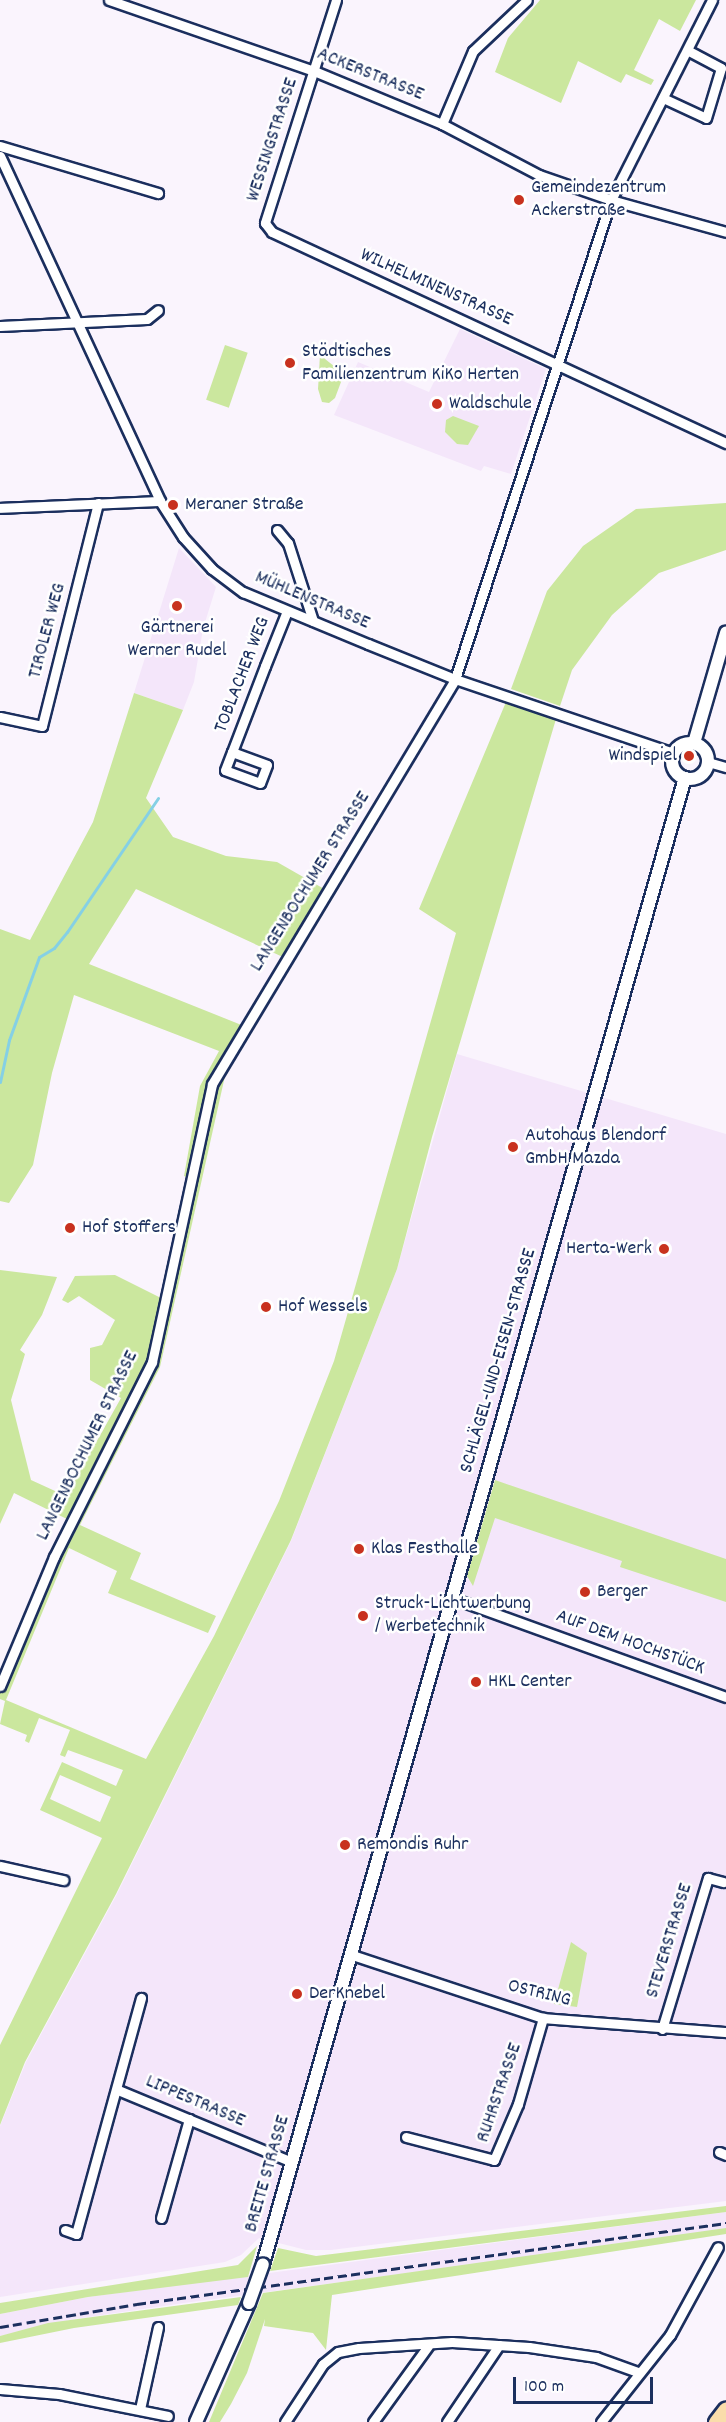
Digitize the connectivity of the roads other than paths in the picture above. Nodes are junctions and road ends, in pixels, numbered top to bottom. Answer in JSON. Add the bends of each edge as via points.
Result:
{"nodes":[{"id":1,"x":109,"y":0,"type":"edge"},
{"id":2,"x":336,"y":0,"type":"edge"},
{"id":3,"x":527,"y":0,"type":"edge"},
{"id":4,"x":712,"y":0,"type":"edge"},
{"id":5,"x":687,"y":50,"type":"junction"},
{"id":6,"x":314,"y":71,"type":"junction"},
{"id":7,"x":663,"y":98,"type":"junction"},
{"id":8,"x":442,"y":124,"type":"junction"},
{"id":9,"x":0,"y":146,"type":"edge"},
{"id":10,"x":0,"y":156,"type":"edge"},
{"id":11,"x":158,"y":193,"type":"dead end"},
{"id":12,"x":611,"y":200,"type":"junction"},
{"id":13,"x":265,"y":223,"type":"joint"},
{"id":14,"x":726,"y":232,"type":"edge"},
{"id":15,"x":158,"y":310,"type":"dead end"},
{"id":16,"x":77,"y":322,"type":"junction"},
{"id":17,"x":0,"y":326,"type":"edge"},
{"id":18,"x":558,"y":364,"type":"junction"},
{"id":19,"x":726,"y":443,"type":"edge"},
{"id":20,"x":160,"y":501,"type":"junction"},
{"id":21,"x":98,"y":503,"type":"junction"},
{"id":22,"x":0,"y":508,"type":"edge"},
{"id":23,"x":277,"y":530,"type":"dead end"},
{"id":24,"x":287,"y":611,"type":"junction"},
{"id":25,"x":313,"y":621,"type":"junction"},
{"id":26,"x":726,"y":633,"type":"edge"},
{"id":27,"x":455,"y":679,"type":"junction"},
{"id":28,"x":0,"y":717,"type":"edge"},
{"id":29,"x":694,"y":743,"type":"junction"},
{"id":30,"x":232,"y":752,"type":"dead end"},
{"id":31,"x":673,"y":753,"type":"junction"},
{"id":32,"x":708,"y":762,"type":"junction"},
{"id":33,"x":726,"y":767,"type":"edge"},
{"id":34,"x":685,"y":778,"type":"junction"},
{"id":35,"x":455,"y":1599,"type":"junction"},
{"id":36,"x":0,"y":1686,"type":"edge"},
{"id":37,"x":726,"y":1697,"type":"edge"},
{"id":38,"x":0,"y":1866,"type":"edge"},
{"id":39,"x":63,"y":1880,"type":"dead end"},
{"id":40,"x":723,"y":1882,"type":"dead end"},
{"id":41,"x":352,"y":1955,"type":"junction"},
{"id":42,"x":141,"y":1998,"type":"dead end"},
{"id":43,"x":543,"y":2018,"type":"junction"},
{"id":44,"x":662,"y":2029,"type":"junction"},
{"id":45,"x":726,"y":2032,"type":"edge"},
{"id":46,"x":118,"y":2090,"type":"junction"},
{"id":47,"x":189,"y":2119,"type":"junction"},
{"id":48,"x":406,"y":2137,"type":"dead end"},
{"id":49,"x":292,"y":2162,"type":"junction"},
{"id":50,"x":161,"y":2218,"type":"dead end"},
{"id":51,"x":65,"y":2230,"type":"dead end"},
{"id":52,"x":718,"y":2247,"type":"dead end"},
{"id":53,"x":158,"y":2327,"type":"dead end"},
{"id":54,"x":499,"y":2345,"type":"junction"},
{"id":55,"x":428,"y":2346,"type":"junction"},
{"id":56,"x":638,"y":2372,"type":"junction"},
{"id":57,"x":0,"y":2389,"type":"edge"},
{"id":58,"x":140,"y":2409,"type":"junction"},
{"id":59,"x":726,"y":2409,"type":"edge"},
{"id":60,"x":168,"y":2416,"type":"dead end"},
{"id":61,"x":194,"y":2422,"type":"edge"},
{"id":62,"x":285,"y":2422,"type":"edge"},
{"id":63,"x":373,"y":2422,"type":"edge"},
{"id":64,"x":447,"y":2422,"type":"edge"},
{"id":65,"x":601,"y":2422,"type":"edge"},
{"id":66,"x":716,"y":2422,"type":"edge"}],
"edges":[{"from":1,"to":6,"type":"street","name":"ACKERSTRASSE"},
{"from":2,"to":6,"type":"street","name":"WESSINGSTRASSE"},
{"from":3,"to":8,"type":"street","via":[[473,51]]},
{"from":4,"to":5,"type":"street","name":"LANGENBOCHUMER STRASSE"},
{"from":5,"to":7,"type":"street","name":"LANGENBOCHUMER STRASSE"},
{"from":5,"to":7,"type":"street","via":[[721,68],[706,118]]},
{"from":6,"to":8,"type":"street","name":"ACKERSTRASSE"},
{"from":6,"to":13,"type":"street","name":"WESSINGSTRASSE"},
{"from":7,"to":12,"type":"street","name":"LANGENBOCHUMER STRASSE"},
{"from":8,"to":12,"type":"street","name":"ACKERSTRASSE","via":[[539,175]]},
{"from":9,"to":11,"type":"street"},
{"from":10,"to":16,"type":"street","name":"MÜHLENSTRASSE"},
{"from":12,"to":14,"type":"street","name":"ACKERSTRASSE"},
{"from":12,"to":18,"type":"street","name":"LANGENBOCHUMER STRASSE"},
{"from":13,"to":18,"type":"street","name":"WILHELMINENSTRASSE","via":[[272,232],[296,244]]},
{"from":15,"to":16,"type":"street","via":[[147,319]]},
{"from":16,"to":17,"type":"street"},
{"from":16,"to":20,"type":"street","name":"MÜHLENSTRASSE"},
{"from":18,"to":19,"type":"street","name":"WILHELMINENSTRASSE"},
{"from":18,"to":27,"type":"street","name":"LANGENBOCHUMER STRASSE"},
{"from":20,"to":21,"type":"street"},
{"from":20,"to":24,"type":"street","name":"MÜHLENSTRASSE","via":[[183,537],[212,569],[243,592]]},
{"from":21,"to":22,"type":"street"},
{"from":21,"to":28,"type":"street","name":"TIROLER WEG","via":[[42,726]]},
{"from":23,"to":25,"type":"street","via":[[288,543]]},
{"from":24,"to":25,"type":"street","name":"MÜHLENSTRASSE"},
{"from":24,"to":30,"type":"street","name":"TOBLACHER WEG"},
{"from":25,"to":27,"type":"street","name":"MÜHLENSTRASSE"},
{"from":26,"to":29,"type":"street"},
{"from":27,"to":31,"type":"street","name":"MÜHLENSTRASSE"},
{"from":27,"to":36,"type":"street","name":"LANGENBOCHUMER STRASSE","via":[[212,1084],[152,1362],[54,1557]]},
{"from":29,"to":31,"type":"street","via":[[681,745]]},
{"from":29,"to":32,"type":"street","via":[[704,750]]},
{"from":31,"to":34,"type":"street","via":[[673,768]]},
{"from":32,"to":33,"type":"street"},
{"from":32,"to":34,"type":"street","via":[[700,776]]},
{"from":34,"to":35,"type":"street","name":"SCHLÄGEL-UND-EISEN-STRASSE"},
{"from":35,"to":37,"type":"street","name":"AUF DEM HOCHSTÜCK"},
{"from":35,"to":41,"type":"street","name":"SCHLÄGEL-UND-EISEN-STRASSE"},
{"from":38,"to":39,"type":"street"},
{"from":40,"to":44,"type":"street","name":"STEVERSTRASSE","via":[[708,1878]]},
{"from":41,"to":43,"type":"street","name":"OSTRING"},
{"from":41,"to":49,"type":"street","name":"BREITE STRASSE"},
{"from":42,"to":46,"type":"street","name":"LIPPESTRASSE"},
{"from":43,"to":44,"type":"street","name":"OSTRING"},
{"from":43,"to":48,"type":"street","name":"RUHRSTRASSE","via":[[518,2104],[494,2160]]},
{"from":44,"to":45,"type":"street","name":"OSTRING"},
{"from":46,"to":47,"type":"street","name":"LIPPESTRASSE"},
{"from":46,"to":51,"type":"street","name":"LIPPESTRASSE","via":[[76,2234]]},
{"from":47,"to":49,"type":"street","name":"LIPPESTRASSE"},
{"from":47,"to":50,"type":"street"},
{"from":49,"to":61,"type":"street","name":"BREITE STRASSE","bridge":true,"via":[[249,2303]]},
{"from":52,"to":56,"type":"street","via":[[676,2326]]},
{"from":53,"to":58,"type":"street"},
{"from":54,"to":55,"type":"street","via":[[452,2342]]},
{"from":54,"to":56,"type":"street","via":[[596,2357]]},
{"from":54,"to":64,"type":"street"},
{"from":55,"to":62,"type":"street","via":[[338,2352],[322,2364]]},
{"from":55,"to":63,"type":"street"},
{"from":56,"to":65,"type":"street"},
{"from":57,"to":58,"type":"street"},
{"from":58,"to":60,"type":"street"},
{"from":59,"to":66,"type":"main road"}]}
